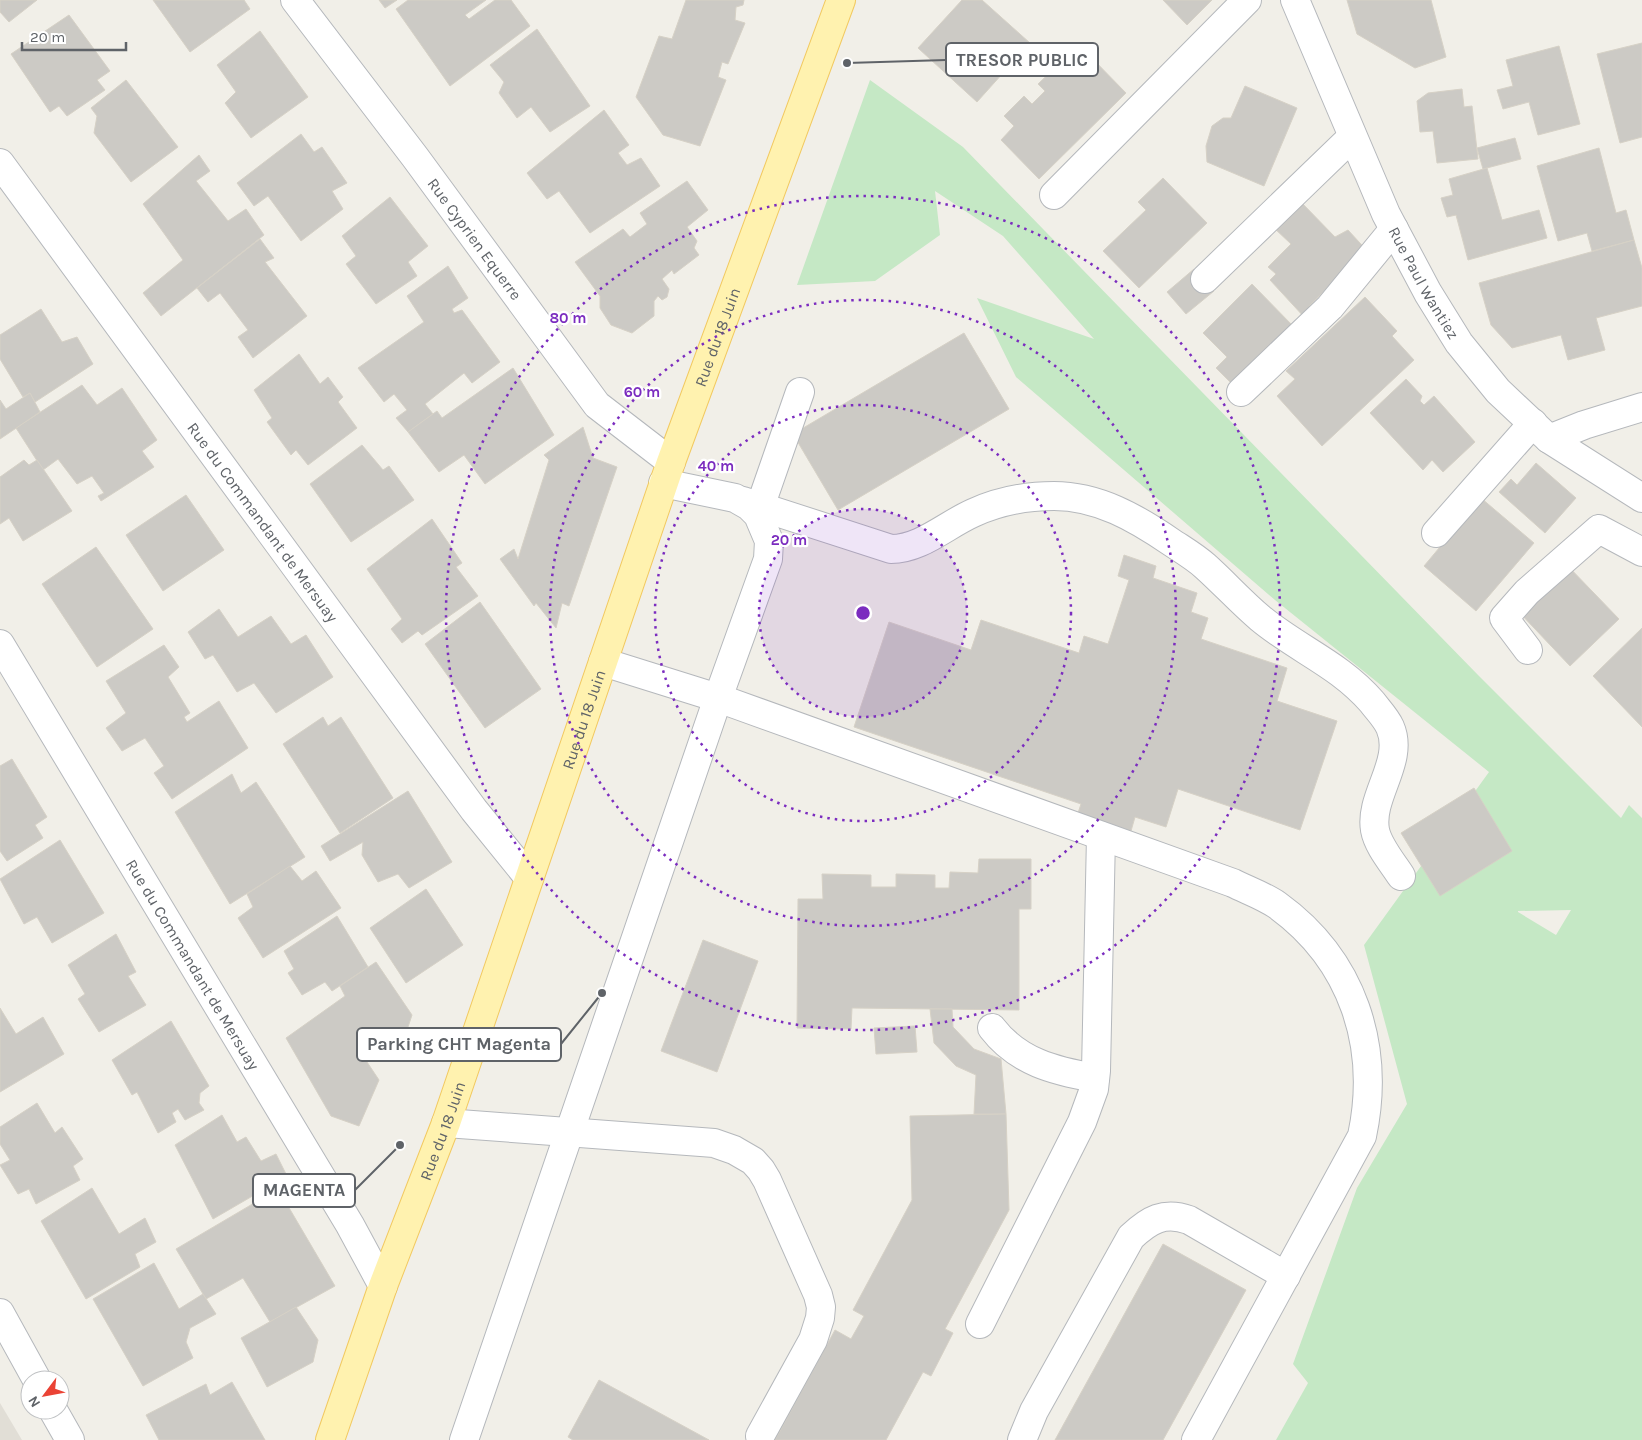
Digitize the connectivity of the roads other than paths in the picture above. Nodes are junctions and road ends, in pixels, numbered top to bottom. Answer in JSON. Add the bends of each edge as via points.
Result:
{"nodes":[{"id":1,"x":295,"y":0,"type":"edge"},
{"id":2,"x":841,"y":0,"type":"edge"},
{"id":3,"x":1247,"y":0,"type":"edge"},
{"id":4,"x":1295,"y":0,"type":"edge"},
{"id":5,"x":1352,"y":137,"type":"junction"},
{"id":6,"x":0,"y":163,"type":"edge"},
{"id":7,"x":1054,"y":195,"type":"dead end"},
{"id":8,"x":1399,"y":238,"type":"junction"},
{"id":9,"x":1204,"y":279,"type":"dead end"},
{"id":10,"x":800,"y":392,"type":"dead end"},
{"id":11,"x":1249,"y":394,"type":"dead end"},
{"id":12,"x":1642,"y":407,"type":"edge"},
{"id":13,"x":1541,"y":431,"type":"junction"},
{"id":14,"x":667,"y":472,"type":"junction"},
{"id":15,"x":735,"y":498,"type":"junction"},
{"id":16,"x":1642,"y":498,"type":"edge"},
{"id":17,"x":760,"y":506,"type":"junction"},
{"id":18,"x":1436,"y":533,"type":"dead end"},
{"id":19,"x":1642,"y":552,"type":"edge"},
{"id":20,"x":0,"y":644,"type":"edge"},
{"id":21,"x":1528,"y":650,"type":"dead end"},
{"id":22,"x":603,"y":662,"type":"junction"},
{"id":23,"x":718,"y":698,"type":"junction"},
{"id":24,"x":1101,"y":836,"type":"junction"},
{"id":25,"x":1401,"y":876,"type":"dead end"},
{"id":26,"x":529,"y":878,"type":"junction"},
{"id":27,"x":992,"y":1028,"type":"dead end"},
{"id":28,"x":1095,"y":1078,"type":"junction"},
{"id":29,"x":446,"y":1123,"type":"junction"},
{"id":30,"x":570,"y":1131,"type":"junction"},
{"id":31,"x":1286,"y":1276,"type":"junction"},
{"id":32,"x":382,"y":1286,"type":"junction"},
{"id":33,"x":0,"y":1313,"type":"edge"},
{"id":34,"x":980,"y":1324,"type":"dead end"},
{"id":35,"x":31,"y":1370,"type":"edge"},
{"id":36,"x":59,"y":1420,"type":"edge"},
{"id":37,"x":760,"y":1436,"type":"dead end"},
{"id":38,"x":70,"y":1440,"type":"edge"},
{"id":39,"x":330,"y":1440,"type":"edge"},
{"id":40,"x":464,"y":1440,"type":"edge"},
{"id":41,"x":1022,"y":1440,"type":"edge"},
{"id":42,"x":1196,"y":1440,"type":"edge"}],
"edges":[{"from":1,"to":14,"type":"street","name":"Rue Cyprien Equerre","via":[[597,405]]},
{"from":2,"to":14,"type":"main road","name":"Rue du 18 Juin"},
{"from":3,"to":7,"type":"street"},
{"from":4,"to":5,"type":"street","name":"Rue Paul Wantiez"},
{"from":5,"to":8,"type":"street","name":"Rue Paul Wantiez"},
{"from":5,"to":9,"type":"street"},
{"from":6,"to":26,"type":"street","name":"Rue du Commandant de Mersuay","via":[[468,802]]},
{"from":8,"to":11,"type":"street"},
{"from":8,"to":13,"type":"street","name":"Rue Paul Wantiez","via":[[1459,343],[1498,391]]},
{"from":10,"to":17,"type":"street"},
{"from":12,"to":13,"type":"street","via":[[1584,425]]},
{"from":13,"to":16,"type":"street","name":"Rue Paul Wantiez"},
{"from":13,"to":18,"type":"street"},
{"from":14,"to":15,"type":"street"},
{"from":14,"to":22,"type":"main road","name":"Rue du 18 Juin"},
{"from":15,"to":17,"type":"street"},
{"from":15,"to":23,"type":"street","via":[[758,515],[769,541],[768,559]]},
{"from":17,"to":25,"type":"street","via":[[890,549],[915,544],[980,510],[1026,498],[1054,496],[1092,501],[1138,520],[1204,566],[1261,619],[1338,670],[1378,711],[1393,736],[1393,752],[1377,806],[1375,830]]},
{"from":19,"to":21,"type":"street","via":[[1599,529],[1527,592],[1504,618]]},
{"from":20,"to":32,"type":"street","name":"Rue du Commandant de Mersuay","via":[[345,1216]]},
{"from":22,"to":23,"type":"street"},
{"from":22,"to":26,"type":"main road","name":"Rue du 18 Juin"},
{"from":23,"to":24,"type":"street"},
{"from":23,"to":30,"type":"street"},
{"from":24,"to":28,"type":"street"},
{"from":24,"to":31,"type":"street","via":[[1233,883],[1276,905],[1323,949],[1347,988],[1358,1014],[1368,1070],[1367,1112],[1362,1136]]},
{"from":26,"to":29,"type":"main road","name":"Rue du 18 Juin"},
{"from":27,"to":28,"type":"street","via":[[1002,1041],[1032,1060],[1066,1073]]},
{"from":28,"to":34,"type":"street","via":[[1082,1122]]},
{"from":29,"to":30,"type":"street"},
{"from":29,"to":32,"type":"main road","name":"Rue du 18 Juin"},
{"from":30,"to":37,"type":"street","via":[[714,1143],[754,1161],[761,1170],[821,1307],[813,1340]]},
{"from":30,"to":40,"type":"street"},
{"from":31,"to":41,"type":"street","via":[[1189,1220],[1177,1216],[1159,1218],[1142,1226],[1131,1237],[1034,1411]]},
{"from":31,"to":42,"type":"street"},
{"from":32,"to":39,"type":"main road","name":"Rue du 18 Juin"},
{"from":33,"to":35,"type":"street"},
{"from":36,"to":38,"type":"street"}]}
